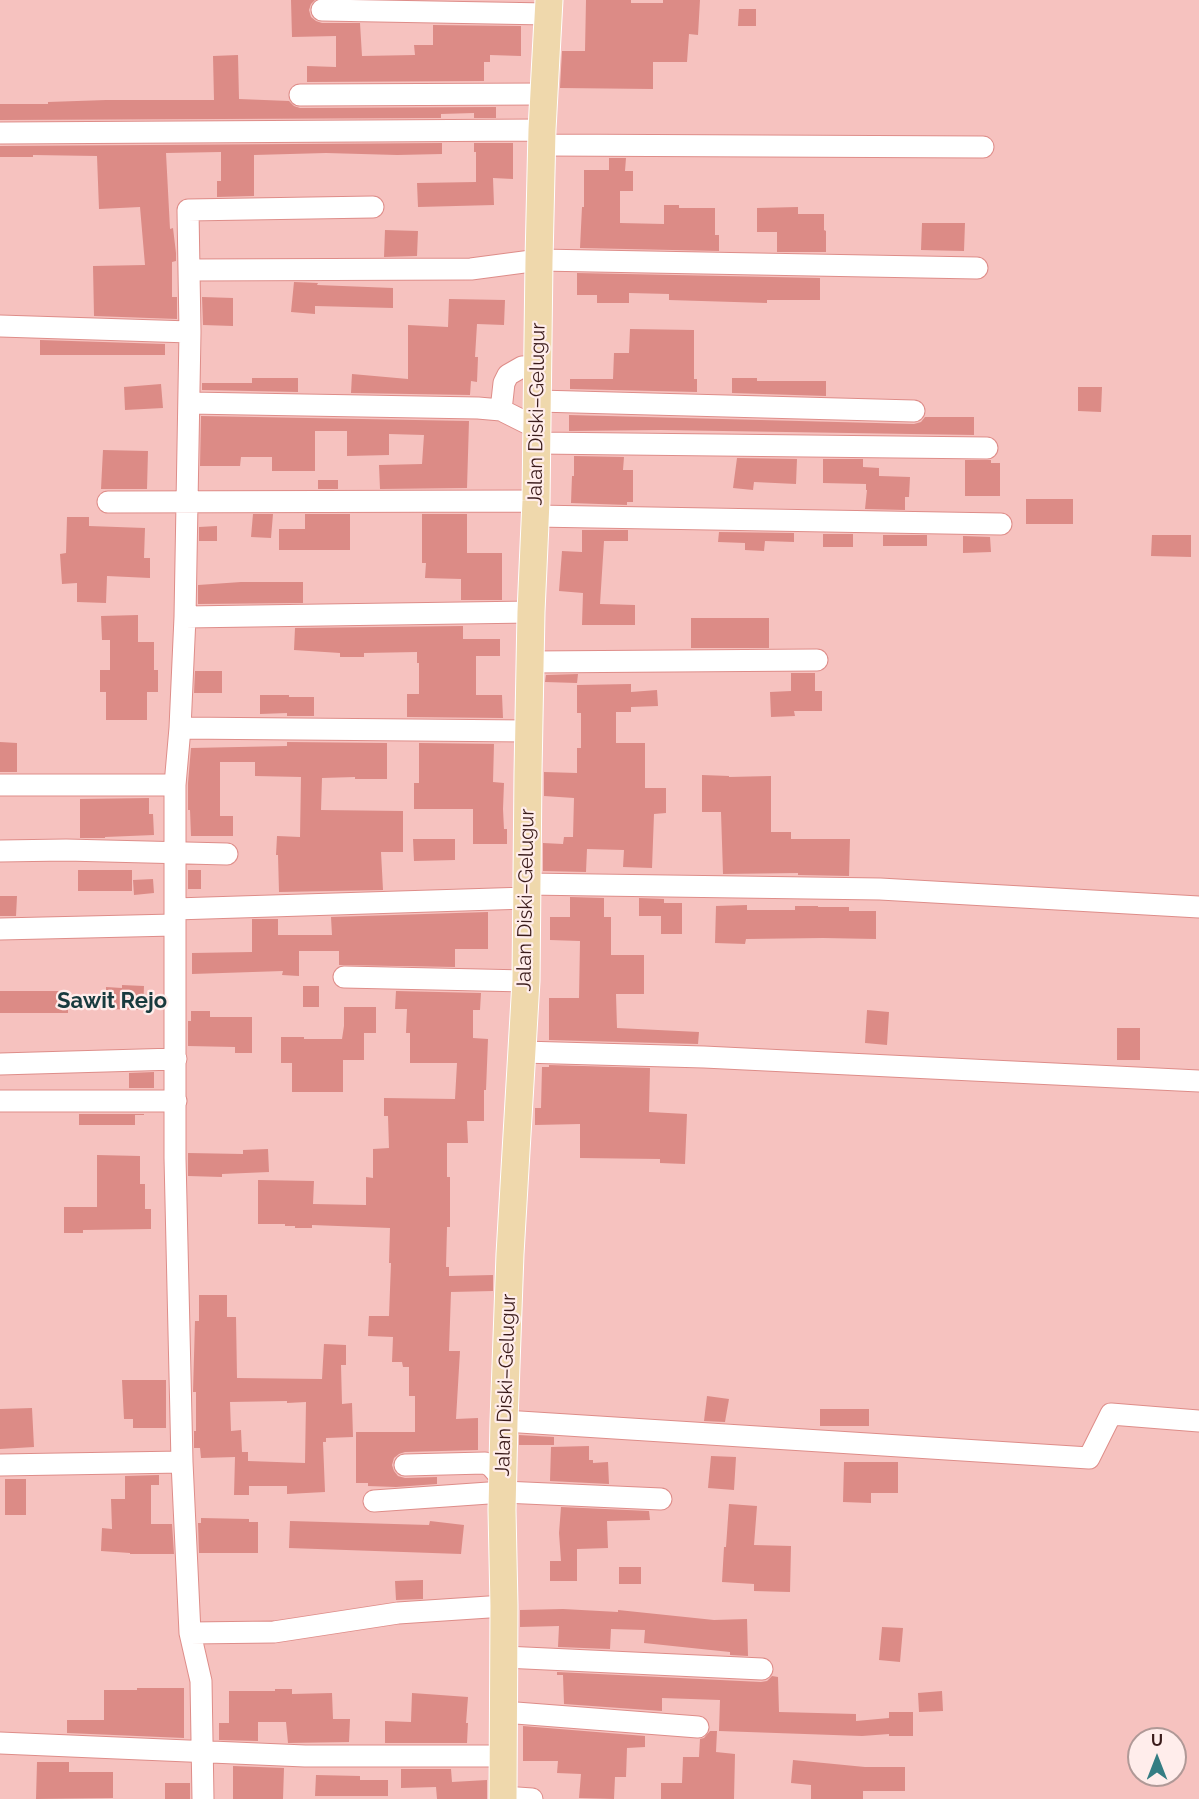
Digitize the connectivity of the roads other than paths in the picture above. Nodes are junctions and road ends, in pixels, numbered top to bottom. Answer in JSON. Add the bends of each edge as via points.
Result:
{"nodes":[{"id":1,"x":548,"y":7,"type":"edge"},
{"id":2,"x":322,"y":10,"type":"dead end"},
{"id":3,"x":544,"y":94,"type":"junction"},
{"id":4,"x":300,"y":95,"type":"dead end"},
{"id":5,"x":0,"y":133,"type":"edge"},
{"id":6,"x":542,"y":137,"type":"junction"},
{"id":7,"x":983,"y":147,"type":"dead end"},
{"id":8,"x":373,"y":207,"type":"dead end"},
{"id":9,"x":539,"y":260,"type":"junction"},
{"id":10,"x":977,"y":268,"type":"dead end"},
{"id":11,"x":189,"y":270,"type":"junction"},
{"id":12,"x":0,"y":326,"type":"edge"},
{"id":13,"x":190,"y":332,"type":"junction"},
{"id":14,"x":538,"y":366,"type":"junction"},
{"id":15,"x":189,"y":403,"type":"junction"},
{"id":16,"x":501,"y":410,"type":"junction"},
{"id":17,"x":914,"y":411,"type":"dead end"},
{"id":18,"x":537,"y":424,"type":"junction"},
{"id":19,"x":987,"y":448,"type":"dead end"},
{"id":20,"x":108,"y":502,"type":"dead end"},
{"id":21,"x":187,"y":502,"type":"junction"},
{"id":22,"x":536,"y":509,"type":"junction"},
{"id":23,"x":1001,"y":524,"type":"dead end"},
{"id":24,"x":531,"y":612,"type":"junction"},
{"id":25,"x":185,"y":617,"type":"junction"},
{"id":26,"x":817,"y":660,"type":"dead end"},
{"id":27,"x":531,"y":662,"type":"junction"},
{"id":28,"x":180,"y":728,"type":"junction"},
{"id":29,"x":529,"y":731,"type":"junction"},
{"id":30,"x":0,"y":785,"type":"edge"},
{"id":31,"x":175,"y":785,"type":"junction"},
{"id":32,"x":0,"y":851,"type":"edge"},
{"id":33,"x":174,"y":853,"type":"junction"},
{"id":34,"x":227,"y":854,"type":"dead end"},
{"id":35,"x":527,"y":891,"type":"junction"},
{"id":36,"x":1199,"y":907,"type":"edge"},
{"id":37,"x":175,"y":917,"type":"junction"},
{"id":38,"x":0,"y":928,"type":"edge"},
{"id":39,"x":344,"y":977,"type":"dead end"},
{"id":40,"x":526,"y":981,"type":"junction"},
{"id":41,"x":522,"y":1052,"type":"junction"},
{"id":42,"x":176,"y":1059,"type":"junction"},
{"id":43,"x":0,"y":1064,"type":"edge"},
{"id":44,"x":1199,"y":1081,"type":"edge"},
{"id":45,"x":0,"y":1101,"type":"edge"},
{"id":46,"x":176,"y":1101,"type":"junction"},
{"id":47,"x":504,"y":1421,"type":"junction"},
{"id":48,"x":1199,"y":1421,"type":"edge"},
{"id":49,"x":182,"y":1462,"type":"junction"},
{"id":50,"x":0,"y":1464,"type":"edge"},
{"id":51,"x":405,"y":1465,"type":"dead end"},
{"id":52,"x":502,"y":1486,"type":"junction"},
{"id":53,"x":661,"y":1499,"type":"dead end"},
{"id":54,"x":374,"y":1501,"type":"dead end"},
{"id":55,"x":504,"y":1606,"type":"junction"},
{"id":56,"x":190,"y":1633,"type":"junction"},
{"id":57,"x":504,"y":1657,"type":"junction"},
{"id":58,"x":762,"y":1669,"type":"dead end"},
{"id":59,"x":502,"y":1712,"type":"junction"},
{"id":60,"x":698,"y":1727,"type":"dead end"},
{"id":61,"x":0,"y":1743,"type":"edge"},
{"id":62,"x":202,"y":1751,"type":"junction"},
{"id":63,"x":504,"y":1756,"type":"junction"},
{"id":64,"x":503,"y":1798,"type":"edge"},
{"id":65,"x":203,"y":1799,"type":"edge"},
{"id":66,"x":532,"y":1799,"type":"edge"}],
"edges":[{"from":1,"to":2,"type":"street"},
{"from":1,"to":3,"type":"main road","name":"Jalan Diski–Gelugur"},
{"from":3,"to":4,"type":"street"},
{"from":3,"to":6,"type":"main road","name":"Jalan Diski–Gelugur"},
{"from":5,"to":6,"type":"street"},
{"from":6,"to":7,"type":"street"},
{"from":6,"to":9,"type":"main road","name":"Jalan Diski–Gelugur"},
{"from":8,"to":11,"type":"street","via":[[188,210]]},
{"from":9,"to":10,"type":"street"},
{"from":9,"to":11,"type":"street","via":[[471,269]]},
{"from":9,"to":14,"type":"main road","name":"Jalan Diski–Gelugur"},
{"from":11,"to":13,"type":"street"},
{"from":12,"to":13,"type":"street"},
{"from":13,"to":15,"type":"street"},
{"from":14,"to":16,"type":"street","via":[[522,367],[508,375]]},
{"from":14,"to":18,"type":"main road","name":"Jalan Diski–Gelugur"},
{"from":15,"to":16,"type":"street"},
{"from":15,"to":21,"type":"street"},
{"from":16,"to":18,"type":"street"},
{"from":17,"to":18,"type":"street"},
{"from":18,"to":19,"type":"street"},
{"from":18,"to":22,"type":"main road","name":"Jalan Diski–Gelugur"},
{"from":20,"to":21,"type":"street"},
{"from":21,"to":22,"type":"street"},
{"from":21,"to":25,"type":"street"},
{"from":22,"to":23,"type":"street"},
{"from":22,"to":24,"type":"main road","name":"Jalan Diski–Gelugur"},
{"from":24,"to":25,"type":"street"},
{"from":24,"to":27,"type":"main road","name":"Jalan Diski–Gelugur"},
{"from":25,"to":28,"type":"street"},
{"from":26,"to":27,"type":"street"},
{"from":27,"to":29,"type":"main road","name":"Jalan Diski–Gelugur"},
{"from":28,"to":29,"type":"street"},
{"from":28,"to":31,"type":"street"},
{"from":29,"to":35,"type":"main road","name":"Jalan Diski–Gelugur"},
{"from":30,"to":31,"type":"street"},
{"from":31,"to":33,"type":"street"},
{"from":32,"to":33,"type":"street"},
{"from":33,"to":34,"type":"street"},
{"from":33,"to":37,"type":"street"},
{"from":35,"to":36,"type":"street","via":[[880,889]]},
{"from":35,"to":37,"type":"street"},
{"from":35,"to":40,"type":"main road","name":"Jalan Diski–Gelugur"},
{"from":37,"to":38,"type":"street"},
{"from":37,"to":42,"type":"street"},
{"from":39,"to":40,"type":"street"},
{"from":40,"to":41,"type":"main road","name":"Jalan Diski–Gelugur"},
{"from":41,"to":44,"type":"street"},
{"from":41,"to":47,"type":"main road","name":"Jalan Diski–Gelugur"},
{"from":42,"to":43,"type":"street"},
{"from":42,"to":46,"type":"street"},
{"from":45,"to":46,"type":"street"},
{"from":46,"to":49,"type":"street"},
{"from":47,"to":48,"type":"street","via":[[1089,1458],[1111,1414]]},
{"from":47,"to":52,"type":"main road","name":"Jalan Diski–Gelugur"},
{"from":49,"to":50,"type":"street"},
{"from":49,"to":56,"type":"street"},
{"from":51,"to":52,"type":"street","via":[[486,1463]]},
{"from":52,"to":53,"type":"street"},
{"from":52,"to":54,"type":"street"},
{"from":52,"to":55,"type":"main road","name":"Jalan Diski–Gelugur"},
{"from":55,"to":56,"type":"street","via":[[398,1613],[274,1632]]},
{"from":55,"to":57,"type":"main road","name":"Jalan Diski–Gelugur"},
{"from":56,"to":62,"type":"street","via":[[201,1681]]},
{"from":57,"to":58,"type":"street"},
{"from":57,"to":59,"type":"main road","name":"Jalan Diski–Gelugur"},
{"from":59,"to":60,"type":"street"},
{"from":59,"to":63,"type":"main road","name":"Jalan Diski–Gelugur"},
{"from":61,"to":62,"type":"street"},
{"from":62,"to":63,"type":"street","via":[[305,1756]]},
{"from":62,"to":65,"type":"street"},
{"from":63,"to":64,"type":"main road","name":"Jalan Diski–Gelugur"},
{"from":64,"to":66,"type":"street"}]}
